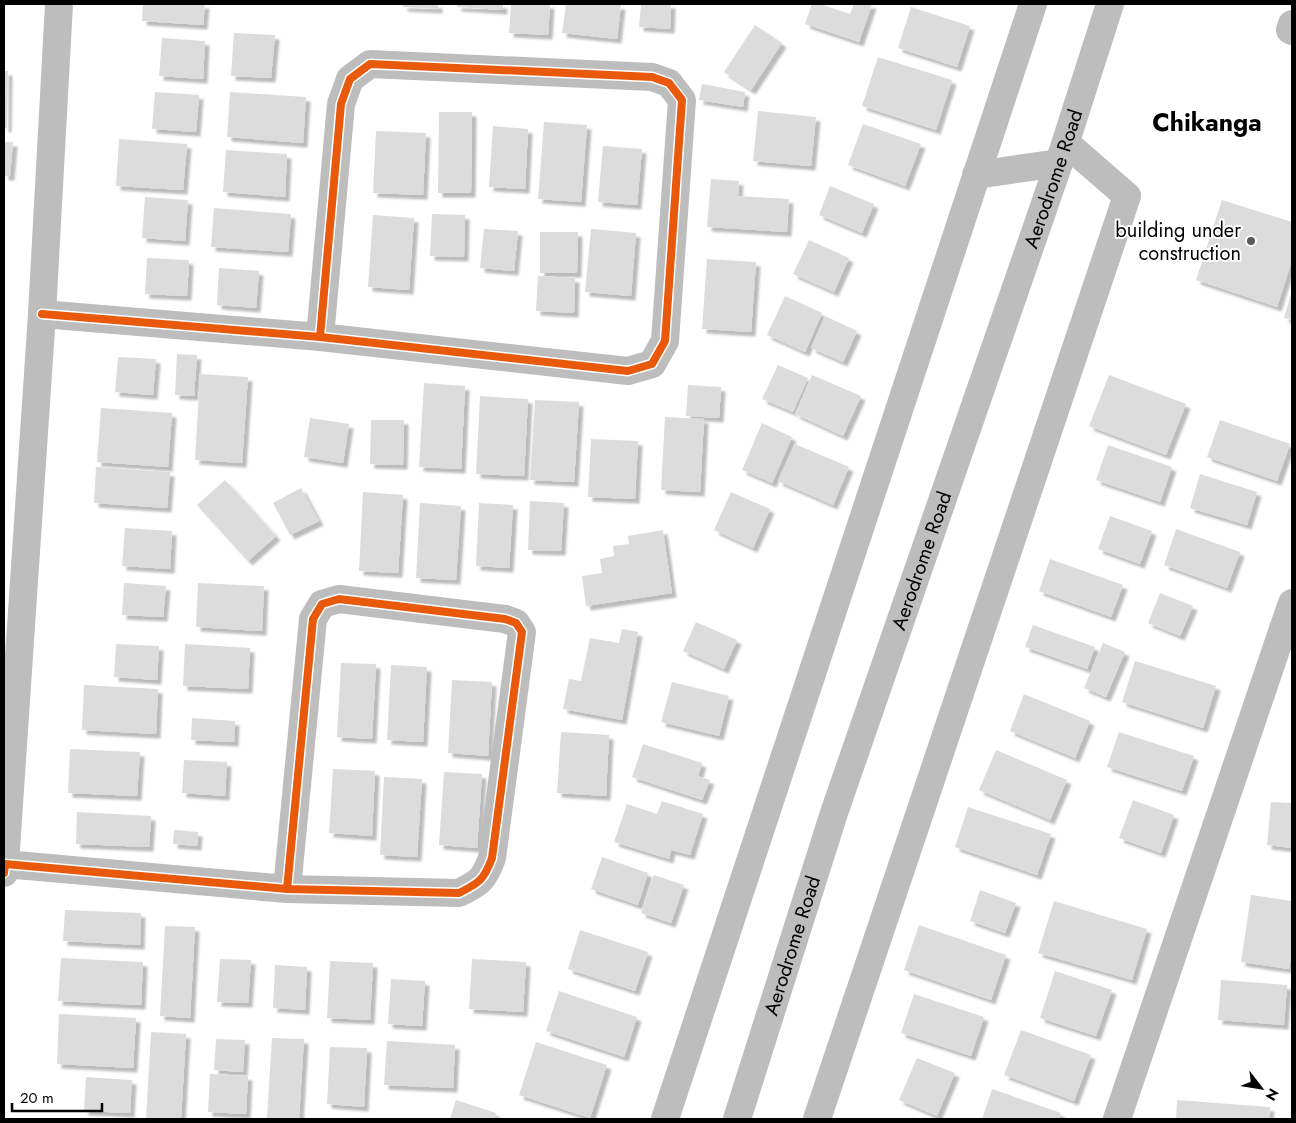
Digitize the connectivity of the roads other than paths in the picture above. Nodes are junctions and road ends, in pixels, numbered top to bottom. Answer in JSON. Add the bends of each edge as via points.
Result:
{"nodes":[{"id":1,"x":59,"y":4,"type":"edge"},
{"id":2,"x":1033,"y":4,"type":"edge"},
{"id":3,"x":1110,"y":4,"type":"edge"},
{"id":4,"x":1292,"y":24,"type":"edge"},
{"id":5,"x":1292,"y":31,"type":"edge"},
{"id":6,"x":1063,"y":153,"type":"junction"},
{"id":7,"x":976,"y":175,"type":"junction"},
{"id":8,"x":42,"y":314,"type":"junction"},
{"id":9,"x":320,"y":337,"type":"junction"},
{"id":10,"x":1292,"y":603,"type":"edge"},
{"id":11,"x":1288,"y":629,"type":"edge"},
{"id":12,"x":4,"y":869,"type":"edge"},
{"id":13,"x":287,"y":889,"type":"junction"},
{"id":14,"x":665,"y":1119,"type":"edge"},
{"id":15,"x":737,"y":1119,"type":"edge"},
{"id":16,"x":817,"y":1119,"type":"edge"},
{"id":17,"x":1117,"y":1119,"type":"edge"}],
"edges":[{"from":1,"to":8,"type":"street"},
{"from":2,"to":7,"type":"street"},
{"from":3,"to":6,"type":"street","name":"Aerodrome Road"},
{"from":4,"to":5,"type":"street"},
{"from":6,"to":7,"type":"street"},
{"from":6,"to":15,"type":"street","name":"Aerodrome Road","via":[[834,813]]},
{"from":6,"to":16,"type":"street","via":[[1127,196]]},
{"from":7,"to":14,"type":"street"},
{"from":8,"to":9,"type":"street"},
{"from":8,"to":12,"type":"street"},
{"from":9,"to":9,"type":"street","via":[[628,371],[652,364],[666,341],[682,100],[669,84],[652,78],[370,64],[350,79],[341,104]]},
{"from":10,"to":11,"type":"street"},
{"from":11,"to":17,"type":"street"},
{"from":12,"to":13,"type":"street"},
{"from":13,"to":13,"type":"street","via":[[459,893],[486,874],[492,858],[522,632],[516,624],[505,619],[339,598],[322,604],[313,619]]}]}
